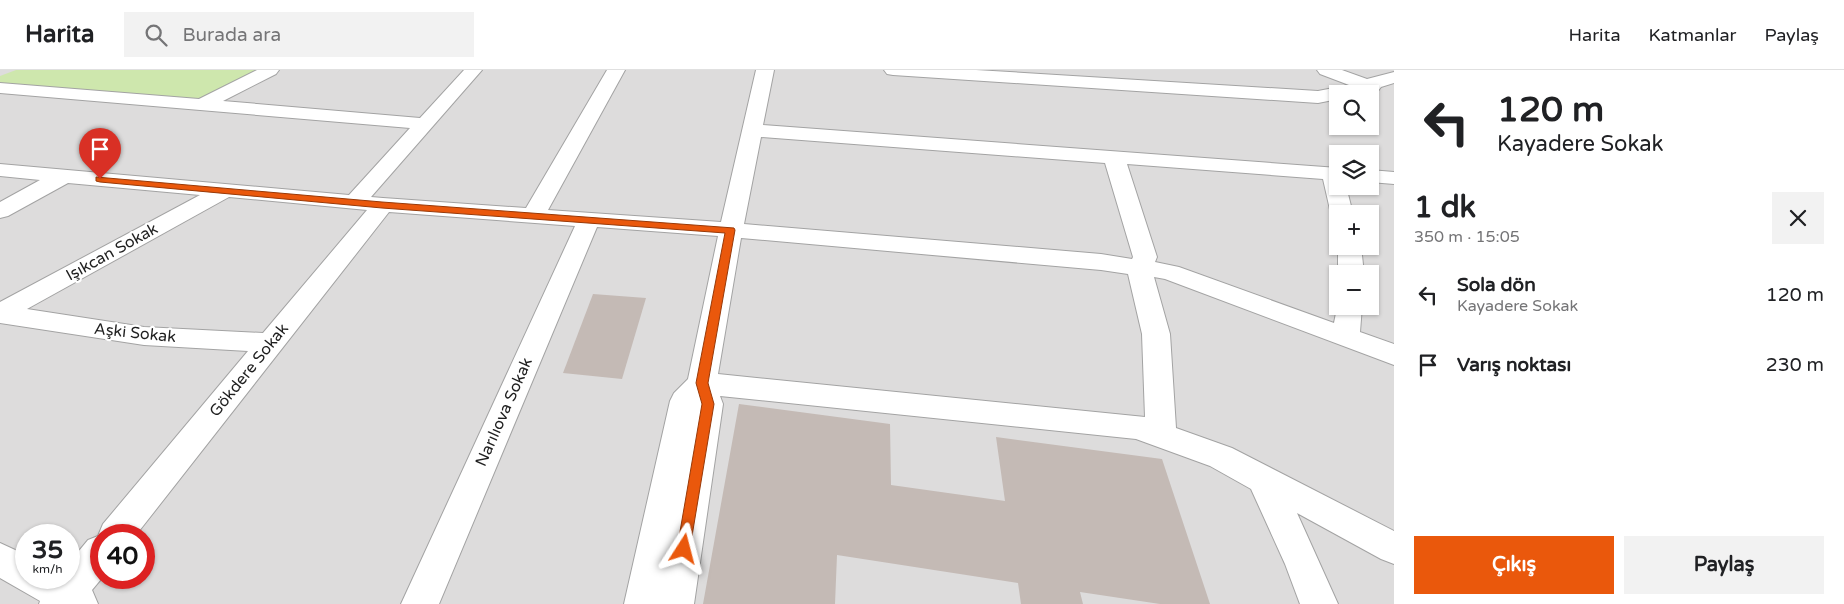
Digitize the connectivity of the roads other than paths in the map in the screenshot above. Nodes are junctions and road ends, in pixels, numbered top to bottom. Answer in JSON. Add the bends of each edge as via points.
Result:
{"nodes":[{"id":1,"x":270,"y":70,"type":"edge"},
{"id":2,"x":473,"y":70,"type":"edge"},
{"id":3,"x":616,"y":70,"type":"edge"},
{"id":4,"x":764,"y":70,"type":"edge"},
{"id":5,"x":901,"y":70,"type":"edge"},
{"id":6,"x":1326,"y":70,"type":"edge"},
{"id":7,"x":1394,"y":77,"type":"edge"},
{"id":8,"x":1367,"y":85,"type":"joint"},
{"id":9,"x":0,"y":88,"type":"edge"},
{"id":10,"x":1379,"y":89,"type":"edge"},
{"id":11,"x":1329,"y":94,"type":"edge"},
{"id":12,"x":1394,"y":95,"type":"edge"},
{"id":13,"x":202,"y":105,"type":"junction"},
{"id":14,"x":426,"y":124,"type":"junction"},
{"id":15,"x":752,"y":130,"type":"junction"},
{"id":16,"x":1114,"y":157,"type":"junction"},
{"id":17,"x":0,"y":170,"type":"edge"},
{"id":18,"x":1329,"y":174,"type":"edge"},
{"id":19,"x":64,"y":176,"type":"junction"},
{"id":20,"x":1379,"y":177,"type":"edge"},
{"id":21,"x":1394,"y":178,"type":"edge"},
{"id":22,"x":224,"y":191,"type":"junction"},
{"id":23,"x":354,"y":203,"type":"junction"},
{"id":24,"x":382,"y":205,"type":"junction"},
{"id":25,"x":0,"y":211,"type":"edge"},
{"id":26,"x":533,"y":216,"type":"junction"},
{"id":27,"x":589,"y":220,"type":"junction"},
{"id":28,"x":731,"y":230,"type":"junction"},
{"id":29,"x":1139,"y":268,"type":"junction"},
{"id":30,"x":0,"y":314,"type":"edge"},
{"id":31,"x":1348,"y":315,"type":"edge"},
{"id":32,"x":1346,"y":337,"type":"junction"},
{"id":33,"x":270,"y":343,"type":"junction"},
{"id":34,"x":1394,"y":355,"type":"edge"},
{"id":35,"x":702,"y":383,"type":"junction"},
{"id":36,"x":1161,"y":436,"type":"junction"},
{"id":37,"x":1264,"y":480,"type":"junction"},
{"id":38,"x":124,"y":524,"type":"edge"},
{"id":39,"x":1394,"y":548,"type":"edge"},
{"id":40,"x":0,"y":559,"type":"edge"},
{"id":41,"x":15,"y":568,"type":"edge"},
{"id":42,"x":90,"y":568,"type":"edge"},
{"id":43,"x":50,"y":589,"type":"edge"},
{"id":44,"x":68,"y":601,"type":"edge"},
{"id":45,"x":420,"y":604,"type":"edge"},
{"id":46,"x":644,"y":604,"type":"edge"},
{"id":47,"x":675,"y":604,"type":"edge"},
{"id":48,"x":1319,"y":604,"type":"edge"}],
"edges":[{"from":1,"to":13,"type":"street"},
{"from":2,"to":14,"type":"street"},
{"from":3,"to":26,"type":"street"},
{"from":4,"to":15,"type":"street"},
{"from":5,"to":11,"type":"street"},
{"from":6,"to":8,"type":"street"},
{"from":7,"to":8,"type":"street"},
{"from":9,"to":13,"type":"street"},
{"from":10,"to":12,"type":"street"},
{"from":13,"to":14,"type":"street"},
{"from":14,"to":23,"type":"street"},
{"from":15,"to":16,"type":"street"},
{"from":15,"to":28,"type":"street"},
{"from":16,"to":18,"type":"street"},
{"from":16,"to":29,"type":"street","via":[[1145,257]]},
{"from":17,"to":19,"type":"street"},
{"from":19,"to":22,"type":"street"},
{"from":19,"to":25,"type":"street"},
{"from":20,"to":21,"type":"street"},
{"from":22,"to":23,"type":"street"},
{"from":22,"to":30,"type":"street","name":"Işıkcan Sokak"},
{"from":23,"to":24,"type":"street"},
{"from":24,"to":26,"type":"street"},
{"from":24,"to":33,"type":"street","name":"Gökdere Sokak"},
{"from":26,"to":27,"type":"street"},
{"from":27,"to":28,"type":"street"},
{"from":27,"to":45,"type":"street","name":"Narılıova Sokak"},
{"from":28,"to":29,"type":"street"},
{"from":28,"to":35,"type":"street"},
{"from":29,"to":32,"type":"street","via":[[1170,272]]},
{"from":29,"to":36,"type":"street","via":[[1156,334]]},
{"from":30,"to":33,"type":"street","name":"Aşki Sokak","via":[[144,336]]},
{"from":31,"to":32,"type":"street"},
{"from":32,"to":34,"type":"street"},
{"from":33,"to":38,"type":"street","name":"Gökdere Sokak"},
{"from":35,"to":36,"type":"street","via":[[1138,427]]},
{"from":35,"to":46,"type":"street","via":[[686,401]]},
{"from":35,"to":47,"type":"street","via":[[708,404]]},
{"from":36,"to":37,"type":"street","via":[[1221,458]]},
{"from":37,"to":39,"type":"street"},
{"from":37,"to":48,"type":"street"},
{"from":40,"to":41,"type":"street"},
{"from":42,"to":44,"type":"street"},
{"from":43,"to":44,"type":"street"}]}
